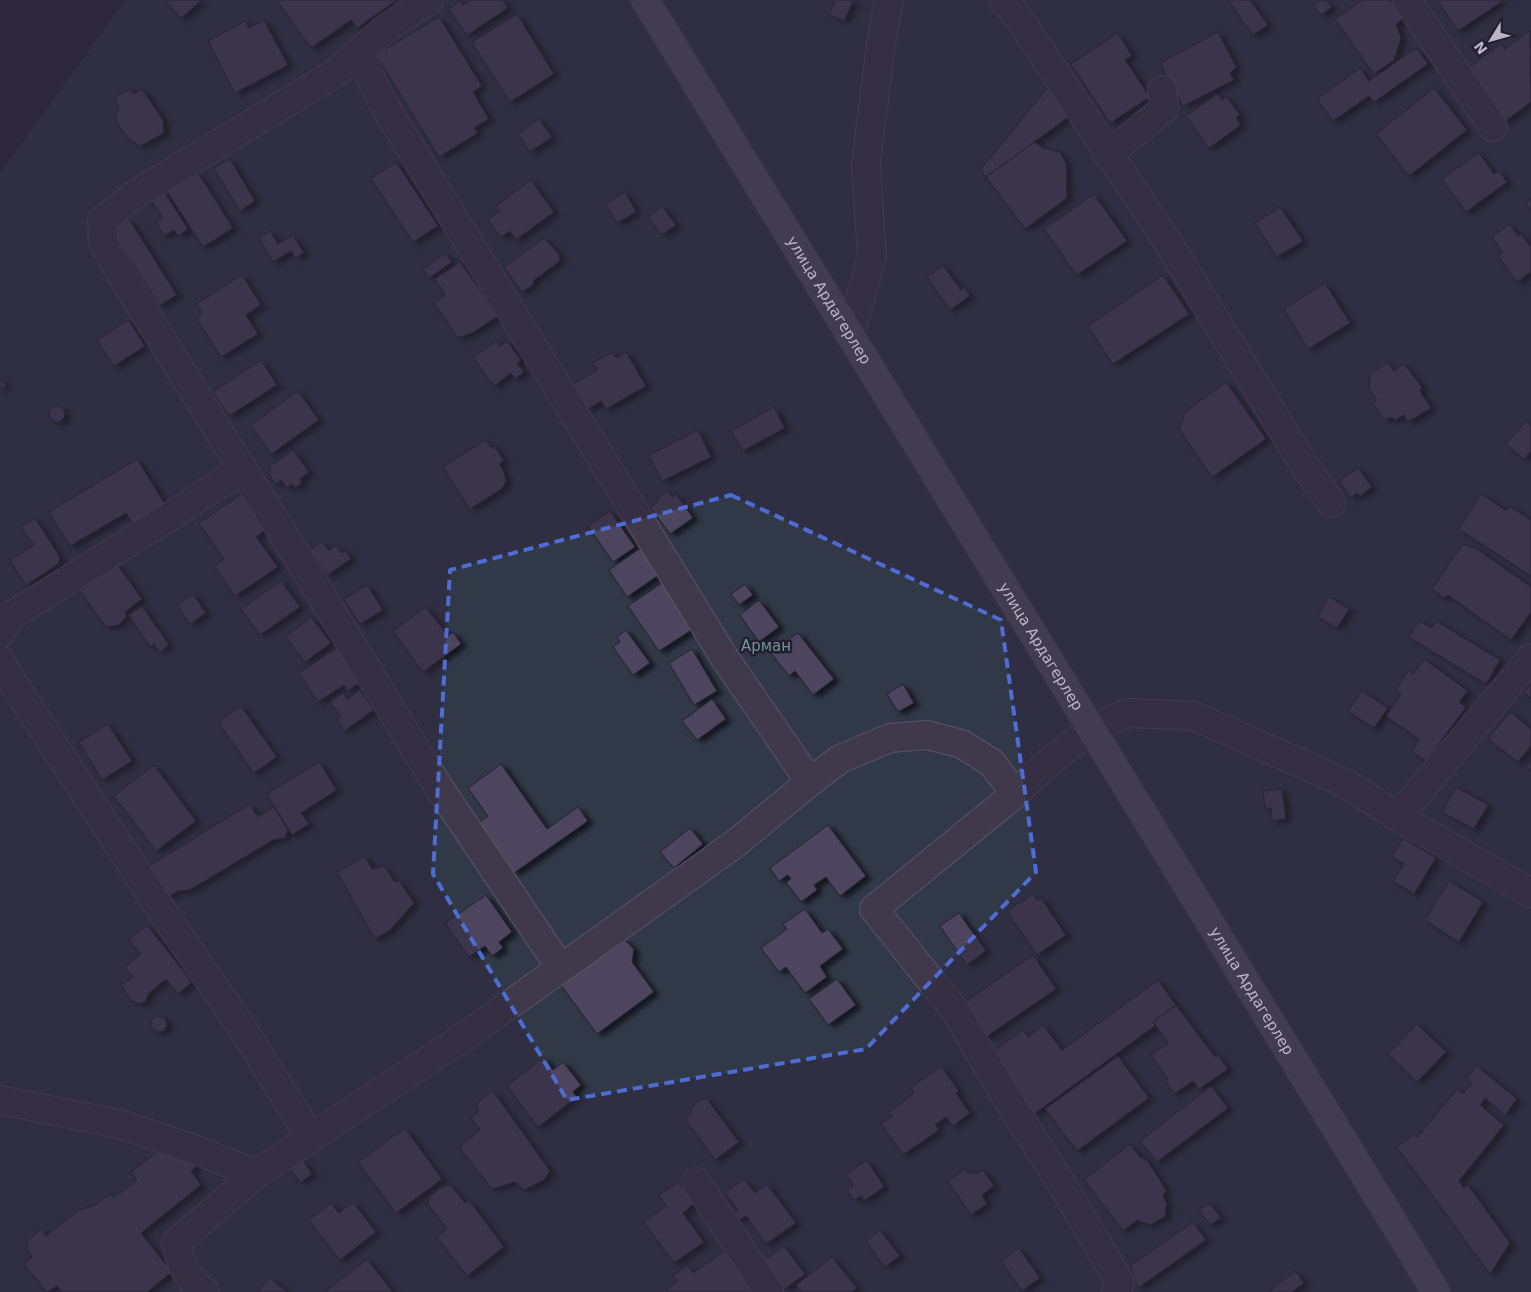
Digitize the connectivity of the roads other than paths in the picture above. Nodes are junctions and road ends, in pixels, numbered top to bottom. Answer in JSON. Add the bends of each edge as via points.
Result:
{"nodes":[{"id":1,"x":429,"y":0,"type":"edge"},
{"id":2,"x":645,"y":0,"type":"edge"},
{"id":3,"x":889,"y":0,"type":"edge"},
{"id":4,"x":1002,"y":0,"type":"edge"},
{"id":5,"x":1407,"y":0,"type":"edge"},
{"id":6,"x":359,"y":53,"type":"junction"},
{"id":7,"x":1162,"y":90,"type":"dead end"},
{"id":8,"x":1493,"y":127,"type":"dead end"},
{"id":9,"x":1108,"y":155,"type":"junction"},
{"id":10,"x":850,"y":335,"type":"junction"},
{"id":11,"x":242,"y":469,"type":"junction"},
{"id":12,"x":1330,"y":503,"type":"dead end"},
{"id":13,"x":0,"y":633,"type":"edge"},
{"id":14,"x":1531,"y":658,"type":"edge"},
{"id":15,"x":0,"y":660,"type":"edge"},
{"id":16,"x":1091,"y":729,"type":"junction"},
{"id":17,"x":810,"y":782,"type":"junction"},
{"id":18,"x":1015,"y":794,"type":"junction"},
{"id":19,"x":1398,"y":816,"type":"junction"},
{"id":20,"x":1531,"y":893,"type":"edge"},
{"id":21,"x":560,"y":967,"type":"junction"},
{"id":22,"x":0,"y":1100,"type":"edge"},
{"id":23,"x":311,"y":1138,"type":"junction"},
{"id":24,"x":256,"y":1174,"type":"junction"},
{"id":25,"x":696,"y":1182,"type":"dead end"},
{"id":26,"x":205,"y":1292,"type":"edge"},
{"id":27,"x":769,"y":1292,"type":"edge"},
{"id":28,"x":1116,"y":1292,"type":"edge"},
{"id":29,"x":1436,"y":1292,"type":"edge"}],
"edges":[{"from":1,"to":6,"type":"street","via":[[385,29]]},
{"from":2,"to":10,"type":"main road","name":"улица Ардагерлер"},
{"from":3,"to":10,"type":"street","via":[[866,164],[872,256]]},
{"from":4,"to":9,"type":"street","via":[[1016,14]]},
{"from":5,"to":8,"type":"street"},
{"from":6,"to":11,"type":"street","via":[[337,72],[136,194],[102,220],[103,241],[120,274]]},
{"from":6,"to":17,"type":"street","via":[[382,102],[724,657]]},
{"from":7,"to":9,"type":"street","via":[[1164,109]]},
{"from":9,"to":12,"type":"street","via":[[1167,241]]},
{"from":10,"to":16,"type":"main road","name":"улица Ардагерлер"},
{"from":11,"to":13,"type":"street","via":[[11,616]]},
{"from":11,"to":21,"type":"street","via":[[438,786]]},
{"from":14,"to":19,"type":"street"},
{"from":15,"to":23,"type":"street"},
{"from":16,"to":18,"type":"street"},
{"from":16,"to":19,"type":"street","via":[[1128,713],[1194,716],[1345,783]]},
{"from":16,"to":29,"type":"main road","name":"улица Ардагерлер"},
{"from":17,"to":18,"type":"street","via":[[840,759],[890,738],[927,735],[962,744],[992,763]]},
{"from":17,"to":21,"type":"street","via":[[736,842]]},
{"from":18,"to":28,"type":"street","via":[[874,909],[956,1012],[1120,1283]]},
{"from":19,"to":20,"type":"street"},
{"from":21,"to":23,"type":"street","via":[[461,1039]]},
{"from":22,"to":24,"type":"street","via":[[123,1125]]},
{"from":23,"to":24,"type":"street"},
{"from":24,"to":26,"type":"street","via":[[176,1243],[180,1261],[195,1286]]},
{"from":25,"to":27,"type":"street"}]}
